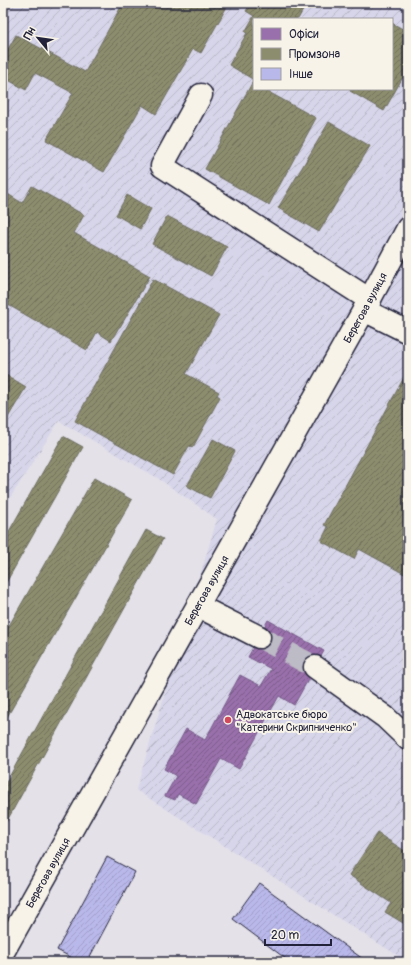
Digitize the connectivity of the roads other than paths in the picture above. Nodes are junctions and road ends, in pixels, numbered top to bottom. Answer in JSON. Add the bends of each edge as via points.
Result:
{"nodes":[{"id":1,"x":201,"y":95,"type":"dead end"},
{"id":2,"x":408,"y":228,"type":"edge"},
{"id":3,"x":367,"y":305,"type":"junction"},
{"id":4,"x":408,"y":332,"type":"edge"},
{"id":5,"x":198,"y":606,"type":"junction"},
{"id":6,"x":259,"y":637,"type":"tunnel mouth"},
{"id":7,"x":315,"y":667,"type":"tunnel mouth"},
{"id":8,"x":408,"y":739,"type":"edge"},
{"id":9,"x":3,"y":952,"type":"edge"}],
"edges":[{"from":1,"to":3,"type":"street","via":[[162,166]]},
{"from":2,"to":3,"type":"street","name":"Берегова вулиця"},
{"from":3,"to":4,"type":"street"},
{"from":3,"to":5,"type":"street","name":"Берегова вулиця"},
{"from":5,"to":6,"type":"street"},
{"from":5,"to":9,"type":"street","name":"Берегова вулиця"},
{"from":7,"to":8,"type":"street","via":[[385,717]]}]}
